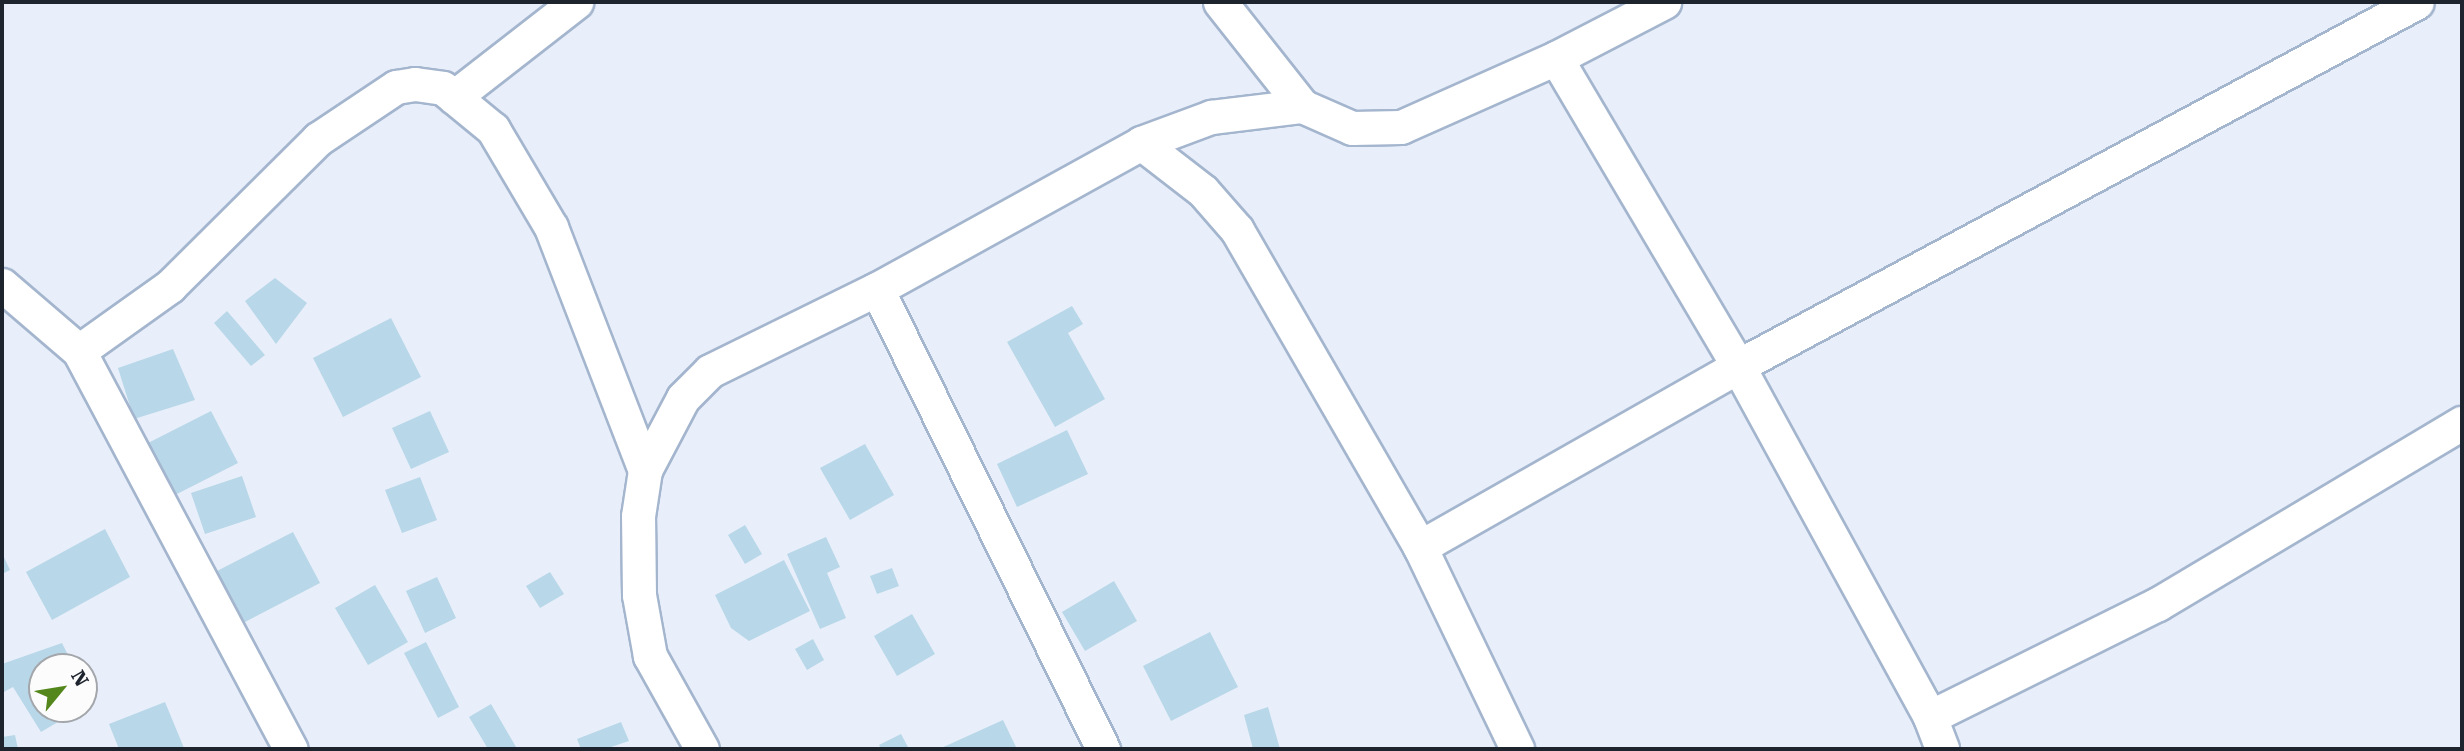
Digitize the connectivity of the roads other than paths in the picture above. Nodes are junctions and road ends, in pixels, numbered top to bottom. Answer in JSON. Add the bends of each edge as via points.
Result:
{"nodes":[{"id":1,"x":576,"y":2,"type":"edge"},
{"id":2,"x":1220,"y":2,"type":"edge"},
{"id":3,"x":2417,"y":2,"type":"edge"},
{"id":4,"x":1651,"y":5,"type":"edge"},
{"id":5,"x":1556,"y":58,"type":"junction"},
{"id":6,"x":454,"y":97,"type":"junction"},
{"id":7,"x":1302,"y":106,"type":"junction"},
{"id":8,"x":1141,"y":143,"type":"junction"},
{"id":9,"x":2,"y":285,"type":"edge"},
{"id":10,"x":877,"y":289,"type":"junction"},
{"id":11,"x":79,"y":351,"type":"junction"},
{"id":12,"x":1738,"y":366,"type":"junction"},
{"id":13,"x":2462,"y":422,"type":"edge"},
{"id":14,"x":645,"y":470,"type":"junction"},
{"id":15,"x":1419,"y":547,"type":"junction"},
{"id":16,"x":1930,"y":717,"type":"junction"},
{"id":17,"x":290,"y":749,"type":"edge"},
{"id":18,"x":702,"y":749,"type":"edge"},
{"id":19,"x":1103,"y":749,"type":"edge"},
{"id":20,"x":1517,"y":749,"type":"edge"},
{"id":21,"x":1942,"y":749,"type":"edge"}],
"edges":[{"from":1,"to":6,"type":"street"},
{"from":2,"to":7,"type":"street"},
{"from":3,"to":12,"type":"street"},
{"from":4,"to":5,"type":"street"},
{"from":5,"to":7,"type":"street","via":[[1401,127],[1352,128]]},
{"from":5,"to":12,"type":"street"},
{"from":6,"to":11,"type":"street","via":[[443,88],[415,83],[396,87],[330,132],[170,286]]},
{"from":6,"to":14,"type":"street","via":[[493,129],[551,227]]},
{"from":7,"to":8,"type":"street","via":[[1210,117]]},
{"from":8,"to":10,"type":"street"},
{"from":8,"to":15,"type":"street","via":[[1203,191],[1237,230]]},
{"from":9,"to":11,"type":"street"},
{"from":10,"to":14,"type":"street","via":[[710,371],[683,398]]},
{"from":10,"to":19,"type":"street"},
{"from":11,"to":17,"type":"street"},
{"from":12,"to":15,"type":"street"},
{"from":12,"to":16,"type":"street"},
{"from":13,"to":16,"type":"street","via":[[2158,604]]},
{"from":14,"to":18,"type":"street","via":[[638,516],[639,595],[650,656]]},
{"from":15,"to":20,"type":"street"},
{"from":16,"to":21,"type":"street"}]}
